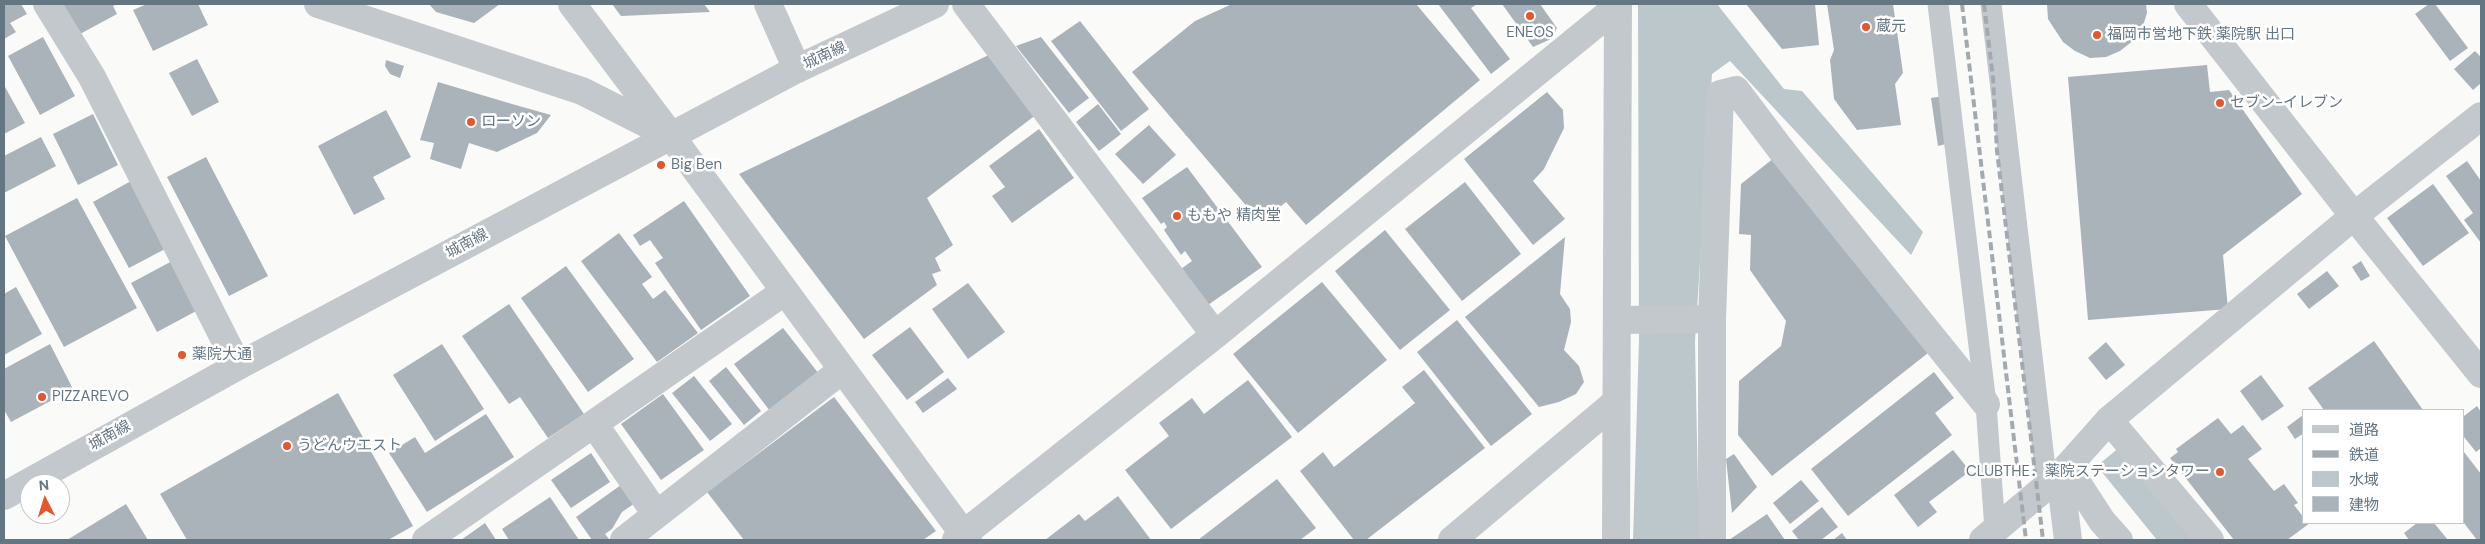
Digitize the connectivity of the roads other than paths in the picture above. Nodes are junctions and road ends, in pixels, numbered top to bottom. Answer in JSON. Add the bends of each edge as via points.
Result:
{"nodes":[{"id":1,"x":47,"y":4,"type":"edge"},
{"id":2,"x":318,"y":4,"type":"edge"},
{"id":3,"x":572,"y":4,"type":"edge"},
{"id":4,"x":768,"y":4,"type":"edge"},
{"id":5,"x":935,"y":4,"type":"edge"},
{"id":6,"x":966,"y":4,"type":"edge"},
{"id":7,"x":1938,"y":4,"type":"edge"},
{"id":8,"x":1991,"y":4,"type":"edge"},
{"id":9,"x":2188,"y":4,"type":"edge"},
{"id":10,"x":1618,"y":5,"type":"edge"},
{"id":11,"x":797,"y":69,"type":"junction"},
{"id":12,"x":2481,"y":116,"type":"edge"},
{"id":13,"x":671,"y":136,"type":"junction"},
{"id":14,"x":2354,"y":216,"type":"junction"},
{"id":15,"x":784,"y":292,"type":"junction"},
{"id":16,"x":1626,"y":319,"type":"junction"},
{"id":17,"x":1707,"y":319,"type":"junction"},
{"id":18,"x":1216,"y":335,"type":"junction"},
{"id":19,"x":238,"y":366,"type":"junction"},
{"id":20,"x":842,"y":370,"type":"junction"},
{"id":21,"x":2481,"y":374,"type":"edge"},
{"id":22,"x":1615,"y":403,"type":"junction"},
{"id":23,"x":1986,"y":404,"type":"junction"},
{"id":24,"x":2109,"y":420,"type":"junction"},
{"id":25,"x":594,"y":424,"type":"junction"},
{"id":26,"x":2058,"y":476,"type":"junction"},
{"id":27,"x":4,"y":496,"type":"edge"},
{"id":28,"x":656,"y":514,"type":"junction"},
{"id":29,"x":1992,"y":537,"type":"edge"},
{"id":30,"x":963,"y":538,"type":"edge"},
{"id":31,"x":426,"y":540,"type":"edge"},
{"id":32,"x":624,"y":540,"type":"edge"},
{"id":33,"x":1452,"y":540,"type":"edge"},
{"id":34,"x":1616,"y":540,"type":"edge"},
{"id":35,"x":1712,"y":540,"type":"edge"},
{"id":36,"x":2068,"y":540,"type":"edge"},
{"id":37,"x":2119,"y":540,"type":"edge"},
{"id":38,"x":2210,"y":540,"type":"edge"}],
"edges":[{"from":1,"to":19,"type":"street","via":[[92,77]]},
{"from":2,"to":13,"type":"street","via":[[582,90]]},
{"from":3,"to":13,"type":"street"},
{"from":4,"to":11,"type":"street"},
{"from":5,"to":11,"type":"street","name":"城南線"},
{"from":6,"to":18,"type":"street"},
{"from":7,"to":23,"type":"street"},
{"from":8,"to":26,"type":"street"},
{"from":9,"to":14,"type":"street"},
{"from":10,"to":16,"type":"street"},
{"from":10,"to":18,"type":"street"},
{"from":11,"to":13,"type":"street","name":"城南線"},
{"from":12,"to":14,"type":"street"},
{"from":13,"to":15,"type":"street"},
{"from":13,"to":19,"type":"street","name":"城南線"},
{"from":14,"to":21,"type":"street"},
{"from":14,"to":24,"type":"street"},
{"from":15,"to":20,"type":"street"},
{"from":15,"to":25,"type":"street"},
{"from":16,"to":17,"type":"street"},
{"from":16,"to":22,"type":"street"},
{"from":17,"to":23,"type":"street","via":[[1720,94],[1736,90]]},
{"from":17,"to":35,"type":"street"},
{"from":18,"to":30,"type":"street"},
{"from":19,"to":27,"type":"street","name":"城南線"},
{"from":20,"to":28,"type":"street"},
{"from":20,"to":30,"type":"street"},
{"from":22,"to":33,"type":"street"},
{"from":22,"to":34,"type":"street"},
{"from":23,"to":29,"type":"street"},
{"from":24,"to":26,"type":"street"},
{"from":24,"to":38,"type":"street"},
{"from":25,"to":28,"type":"street"},
{"from":25,"to":31,"type":"street"},
{"from":26,"to":29,"type":"street"},
{"from":26,"to":36,"type":"street"},
{"from":26,"to":37,"type":"street"},
{"from":28,"to":32,"type":"street"}]}
